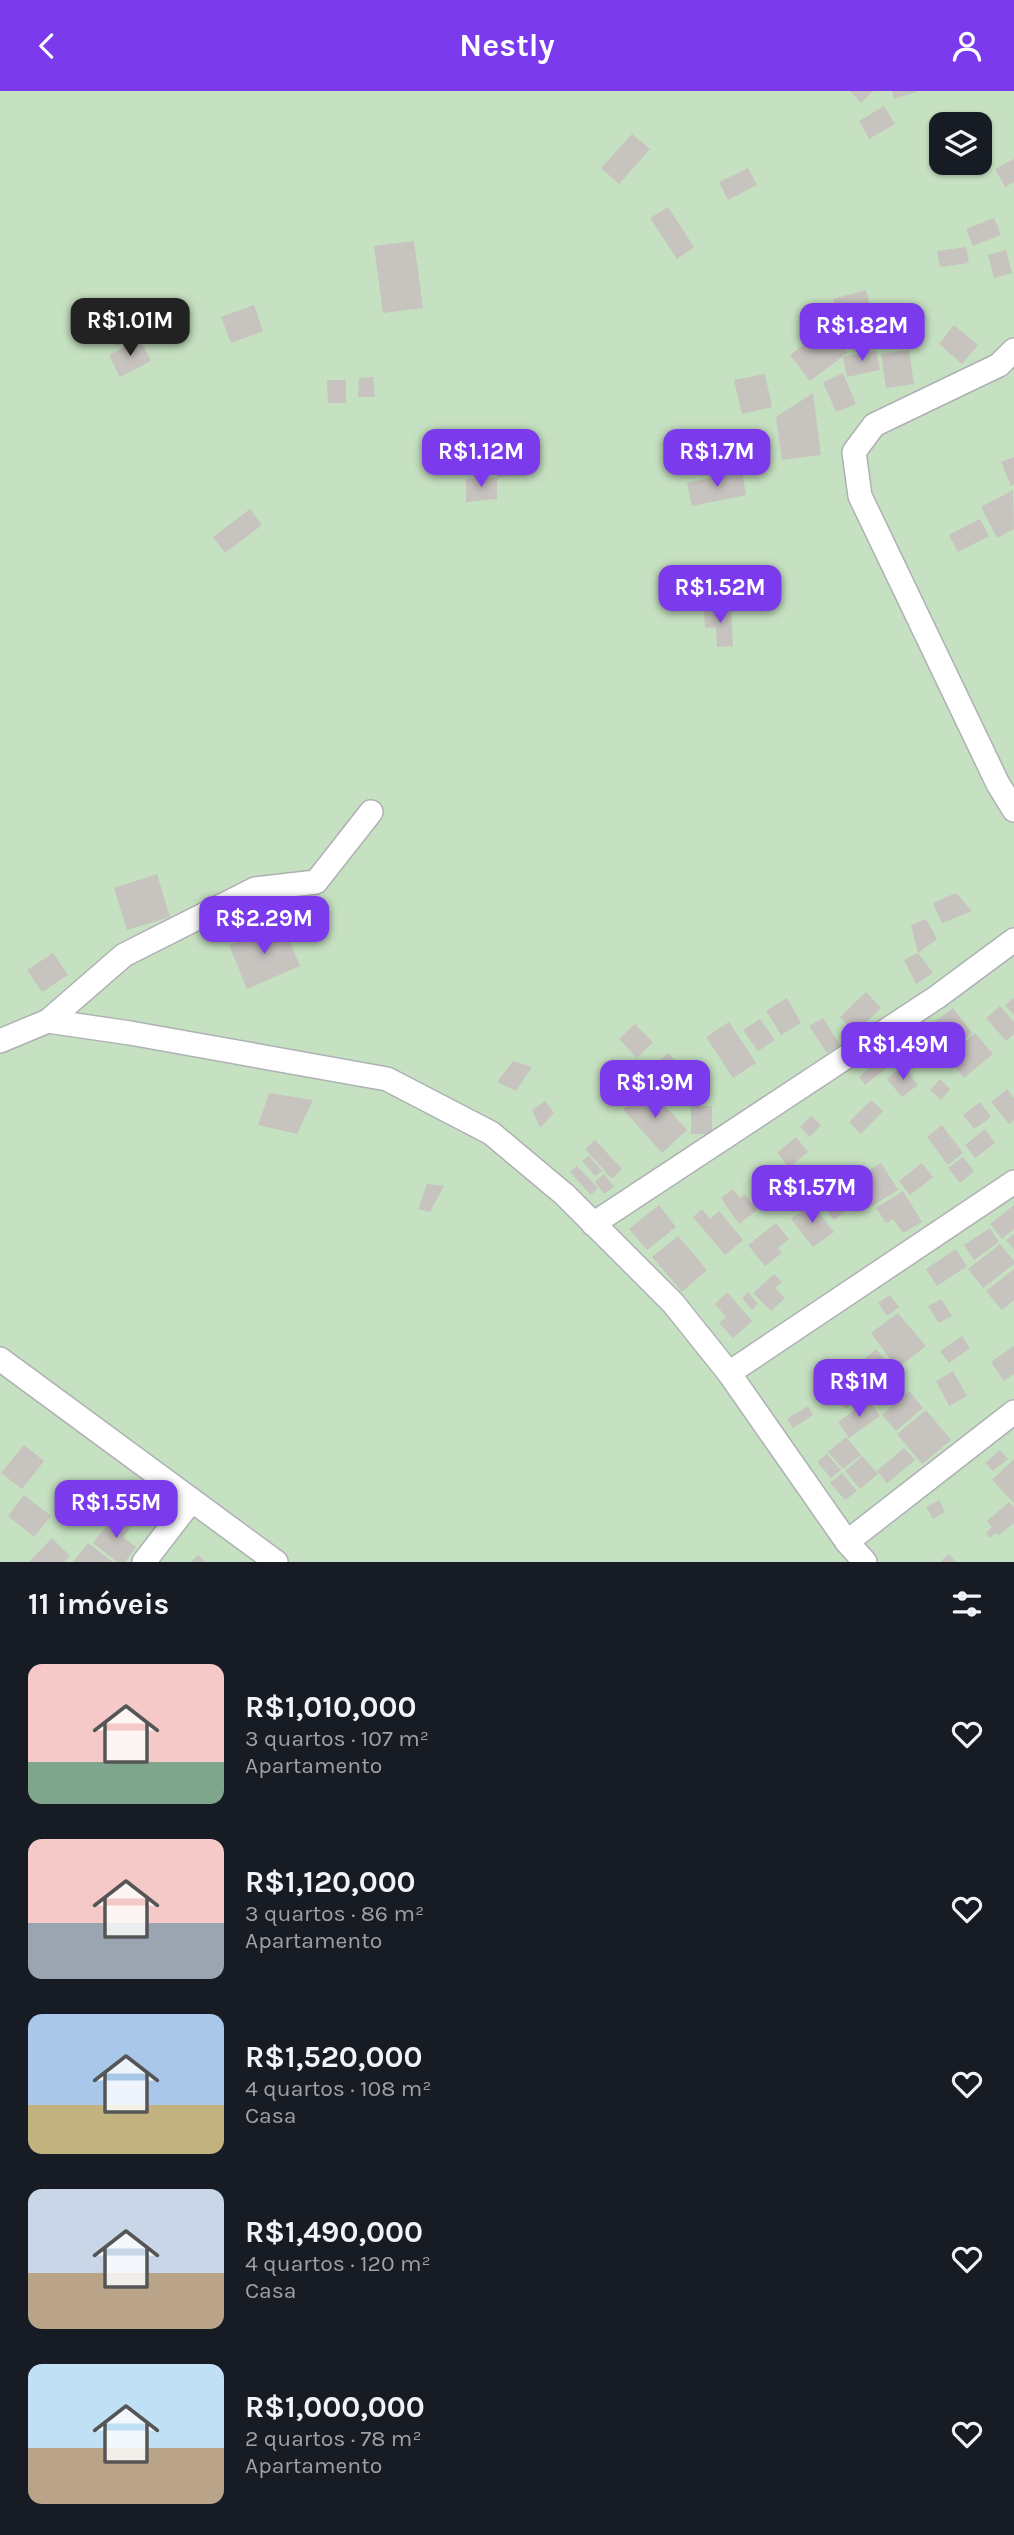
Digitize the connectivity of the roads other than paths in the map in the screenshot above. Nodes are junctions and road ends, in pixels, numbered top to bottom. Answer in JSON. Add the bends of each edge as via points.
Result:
{"nodes":[{"id":1,"x":1014,"y":350,"type":"edge"},
{"id":2,"x":1014,"y":810,"type":"edge"},
{"id":3,"x":371,"y":812,"type":"dead end"},
{"id":4,"x":1014,"y":940,"type":"edge"},
{"id":5,"x":48,"y":1021,"type":"junction"},
{"id":6,"x":0,"y":1041,"type":"edge"},
{"id":7,"x":1014,"y":1182,"type":"edge"},
{"id":8,"x":593,"y":1224,"type":"junction"},
{"id":9,"x":0,"y":1359,"type":"edge"},
{"id":10,"x":729,"y":1373,"type":"junction"},
{"id":11,"x":1014,"y":1412,"type":"edge"},
{"id":12,"x":191,"y":1501,"type":"junction"},
{"id":13,"x":847,"y":1542,"type":"junction"},
{"id":14,"x":144,"y":1562,"type":"edge"},
{"id":15,"x":276,"y":1562,"type":"edge"},
{"id":16,"x":865,"y":1562,"type":"edge"}],
"edges":[{"from":1,"to":2,"type":"street","via":[[999,365],[874,425],[854,452],[860,496]]},
{"from":3,"to":5,"type":"street","via":[[316,882],[255,889],[124,955]]},
{"from":4,"to":8,"type":"street","via":[[937,997]]},
{"from":5,"to":6,"type":"street"},
{"from":5,"to":8,"type":"street","via":[[387,1079],[491,1133]]},
{"from":7,"to":10,"type":"street"},
{"from":8,"to":10,"type":"street","via":[[673,1303]]},
{"from":9,"to":12,"type":"street"},
{"from":10,"to":13,"type":"street"},
{"from":11,"to":13,"type":"street"},
{"from":12,"to":14,"type":"street"},
{"from":12,"to":15,"type":"street"},
{"from":13,"to":16,"type":"street"}]}
